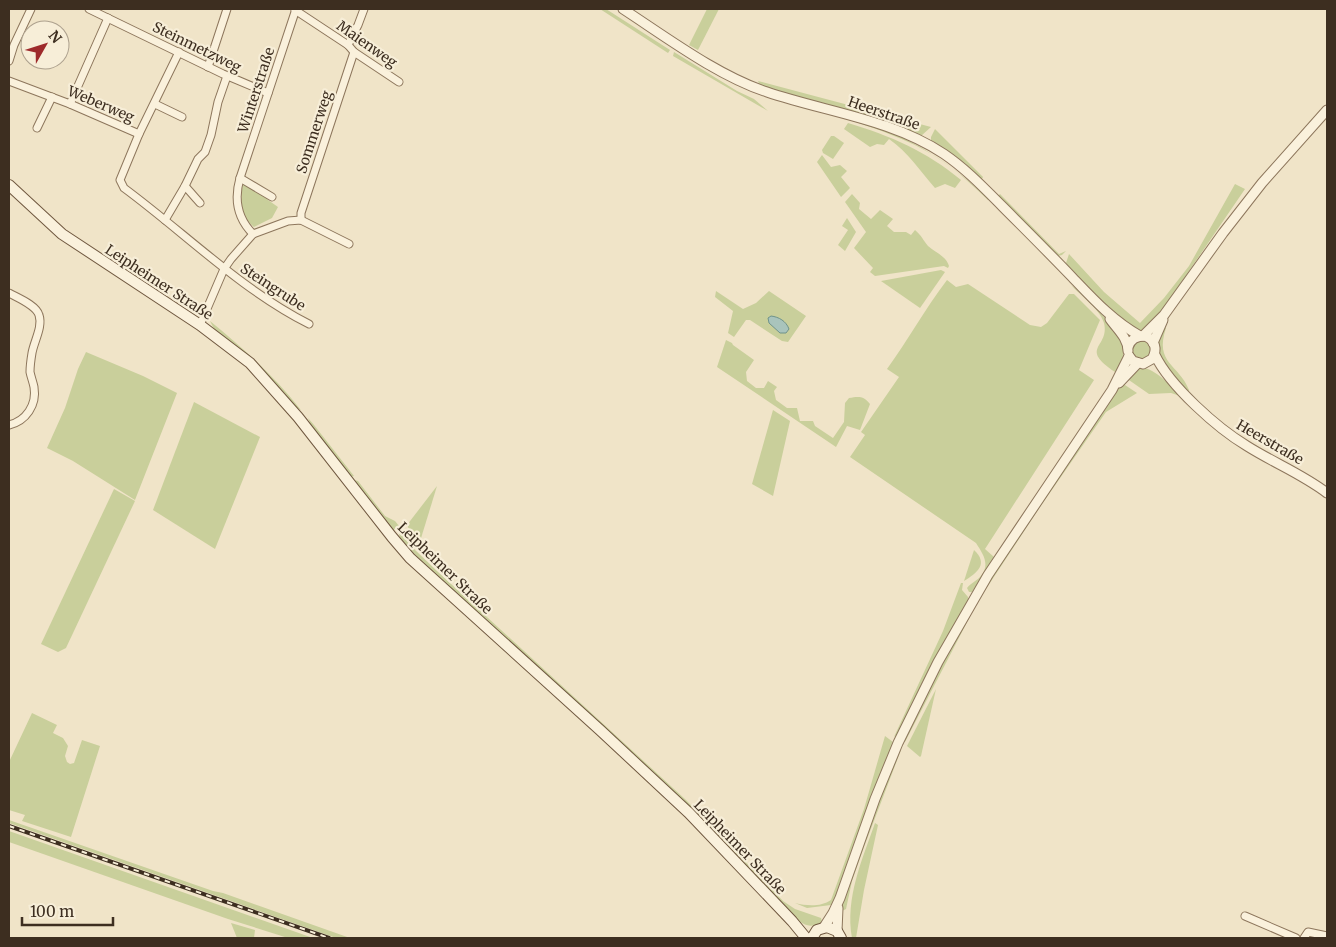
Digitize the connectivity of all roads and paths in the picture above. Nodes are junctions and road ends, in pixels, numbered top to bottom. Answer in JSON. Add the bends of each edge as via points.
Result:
{"nodes":[{"id":1,"x":31,"y":9,"type":"edge"},
{"id":2,"x":89,"y":9,"type":"edge"},
{"id":3,"x":227,"y":9,"type":"edge"},
{"id":4,"x":296,"y":9,"type":"edge"},
{"id":5,"x":364,"y":9,"type":"edge"},
{"id":6,"x":623,"y":9,"type":"edge"},
{"id":7,"x":108,"y":18,"type":"junction"},
{"id":8,"x":348,"y":45,"type":"junction"},
{"id":9,"x":179,"y":52,"type":"junction"},
{"id":10,"x":354,"y":52,"type":"junction"},
{"id":11,"x":9,"y":61,"type":"edge"},
{"id":12,"x":208,"y":67,"type":"junction"},
{"id":13,"x":227,"y":76,"type":"junction"},
{"id":14,"x":9,"y":81,"type":"edge"},
{"id":15,"x":399,"y":82,"type":"dead end"},
{"id":16,"x":268,"y":93,"type":"junction"},
{"id":17,"x":52,"y":97,"type":"junction"},
{"id":18,"x":70,"y":104,"type":"junction"},
{"id":19,"x":155,"y":104,"type":"junction"},
{"id":20,"x":1327,"y":110,"type":"edge"},
{"id":21,"x":182,"y":117,"type":"dead end"},
{"id":22,"x":37,"y":128,"type":"dead end"},
{"id":23,"x":139,"y":134,"type":"junction"},
{"id":24,"x":240,"y":178,"type":"junction"},
{"id":25,"x":9,"y":185,"type":"edge"},
{"id":26,"x":185,"y":186,"type":"junction"},
{"id":27,"x":272,"y":197,"type":"dead end"},
{"id":28,"x":200,"y":203,"type":"dead end"},
{"id":29,"x":165,"y":220,"type":"junction"},
{"id":30,"x":300,"y":220,"type":"junction"},
{"id":31,"x":253,"y":234,"type":"junction"},
{"id":32,"x":349,"y":244,"type":"dead end"},
{"id":33,"x":224,"y":269,"type":"junction"},
{"id":34,"x":9,"y":292,"type":"edge"},
{"id":35,"x":1097,"y":303,"type":"junction"},
{"id":36,"x":1164,"y":316,"type":"junction"},
{"id":37,"x":309,"y":324,"type":"dead end"},
{"id":38,"x":200,"y":325,"type":"junction"},
{"id":39,"x":1141,"y":336,"type":"junction"},
{"id":40,"x":1153,"y":343,"type":"junction"},
{"id":41,"x":1129,"y":351,"type":"junction"},
{"id":42,"x":1151,"y":358,"type":"junction"},
{"id":43,"x":1138,"y":363,"type":"junction"},
{"id":44,"x":1112,"y":390,"type":"junction"},
{"id":45,"x":9,"y":425,"type":"edge"},
{"id":46,"x":1327,"y":493,"type":"edge"},
{"id":47,"x":840,"y":898,"type":"junction"},
{"id":48,"x":1245,"y":916,"type":"dead end"},
{"id":49,"x":792,"y":921,"type":"junction"},
{"id":50,"x":817,"y":932,"type":"edge"},
{"id":51,"x":839,"y":935,"type":"edge"},
{"id":52,"x":1327,"y":936,"type":"edge"},
{"id":53,"x":806,"y":938,"type":"edge"},
{"id":54,"x":1296,"y":938,"type":"edge"},
{"id":55,"x":1304,"y":938,"type":"edge"}],
"edges":[{"from":1,"to":11,"type":"street"},
{"from":2,"to":7,"type":"street","name":"Steinmetzweg"},
{"from":3,"to":12,"type":"street"},
{"from":4,"to":8,"type":"street","name":"Maienweg"},
{"from":4,"to":16,"type":"street","name":"Winterstraße"},
{"from":5,"to":8,"type":"street"},
{"from":6,"to":35,"type":"street","name":"Heerstraße","via":[[711,65],[752,86],[892,128],[925,142],[976,179]]},
{"from":7,"to":9,"type":"street","name":"Steinmetzweg"},
{"from":7,"to":18,"type":"street"},
{"from":8,"to":10,"type":"street","name":"Maienweg"},
{"from":9,"to":12,"type":"street","name":"Steinmetzweg"},
{"from":9,"to":19,"type":"street"},
{"from":10,"to":15,"type":"street","name":"Maienweg"},
{"from":10,"to":30,"type":"street","name":"Sommerweg"},
{"from":12,"to":13,"type":"street","name":"Steinmetzweg"},
{"from":13,"to":16,"type":"street","name":"Steinmetzweg"},
{"from":13,"to":26,"type":"street","via":[[205,152]]},
{"from":14,"to":17,"type":"street","name":"Weberweg"},
{"from":16,"to":24,"type":"street","name":"Winterstraße"},
{"from":17,"to":18,"type":"street","name":"Weberweg"},
{"from":17,"to":22,"type":"street","name":"Weberweg"},
{"from":18,"to":23,"type":"street","name":"Weberweg"},
{"from":19,"to":21,"type":"street"},
{"from":19,"to":23,"type":"street"},
{"from":20,"to":36,"type":"street","via":[[1262,182]]},
{"from":23,"to":29,"type":"street","name":"Steingrube","via":[[120,180],[124,188]]},
{"from":24,"to":27,"type":"street"},
{"from":24,"to":31,"type":"street","name":"Winterstraße","via":[[236,197],[241,216]]},
{"from":25,"to":38,"type":"main road","name":"Leipheimer Straße","via":[[62,234]]},
{"from":26,"to":28,"type":"street"},
{"from":26,"to":29,"type":"street"},
{"from":29,"to":33,"type":"street","name":"Steingrube"},
{"from":30,"to":31,"type":"street"},
{"from":30,"to":32,"type":"street"},
{"from":31,"to":33,"type":"street"},
{"from":33,"to":37,"type":"street","name":"Steingrube"},
{"from":33,"to":38,"type":"street"},
{"from":34,"to":45,"type":"street","via":[[34,308],[41,323],[30,372],[35,389],[34,402],[27,416]]},
{"from":35,"to":39,"type":"street","name":"Heerstraße"},
{"from":35,"to":41,"type":"street","name":"Heerstraße","via":[[1123,336]]},
{"from":36,"to":39,"type":"street"},
{"from":36,"to":40,"type":"street"},
{"from":38,"to":49,"type":"main road","name":"Leipheimer Straße","via":[[267,380],[410,558],[689,813]]},
{"from":39,"to":40,"type":"street"},
{"from":39,"to":41,"type":"street","via":[[1132,340]]},
{"from":40,"to":42,"type":"street","via":[[1155,350]]},
{"from":41,"to":43,"type":"street"},
{"from":41,"to":44,"type":"street"},
{"from":42,"to":43,"type":"street"},
{"from":42,"to":46,"type":"street","name":"Heerstraße","via":[[1180,390],[1235,439]]},
{"from":43,"to":44,"type":"street"},
{"from":44,"to":47,"type":"street","via":[[988,576],[938,662],[891,759]]},
{"from":47,"to":50,"type":"street","via":[[833,913]]},
{"from":47,"to":51,"type":"street","via":[[836,920]]},
{"from":48,"to":54,"type":"street"},
{"from":49,"to":50,"type":"main road","name":"Leipheimer Straße"},
{"from":49,"to":53,"type":"main road","name":"Leipheimer Straße"},
{"from":50,"to":51,"type":"main road","name":"Leipheimer Straße","via":[[831,928]]},
{"from":52,"to":55,"type":"street","via":[[1308,932]]}]}
